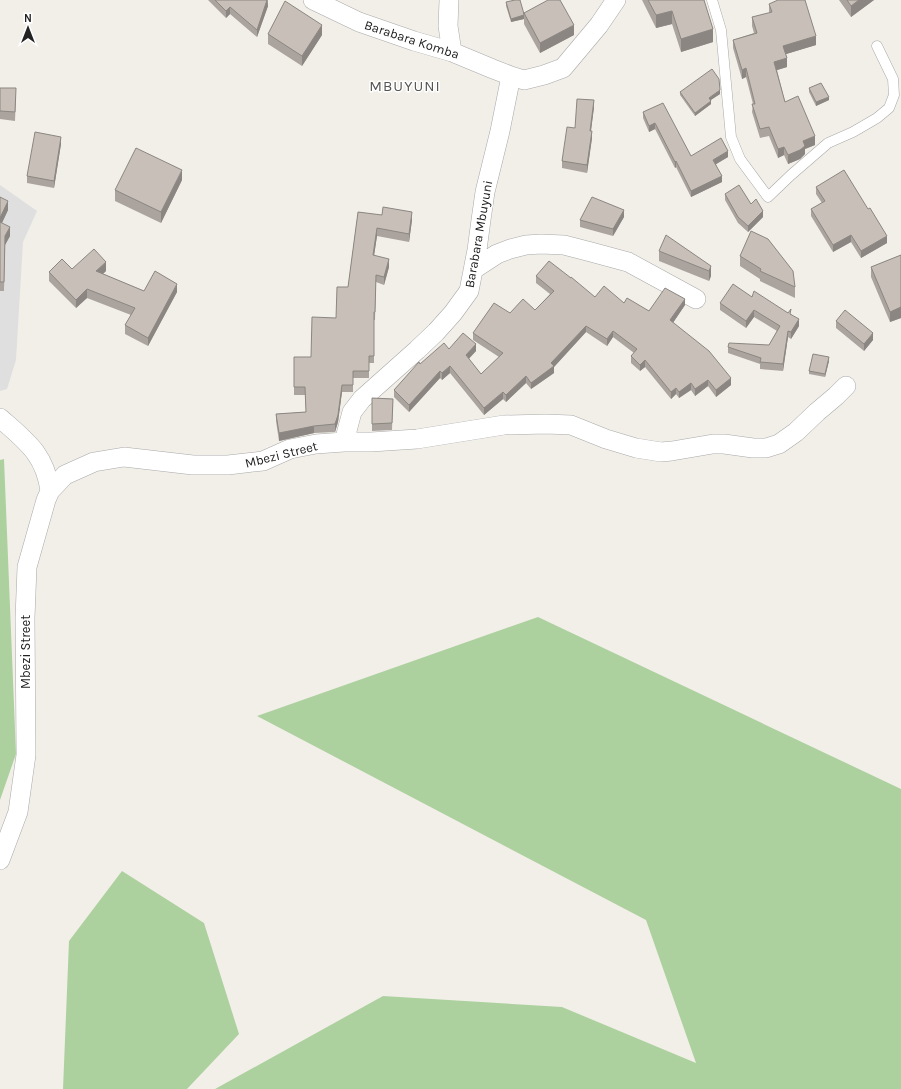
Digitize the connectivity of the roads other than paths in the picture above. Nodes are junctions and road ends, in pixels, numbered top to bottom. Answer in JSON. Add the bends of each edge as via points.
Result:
{"nodes":[{"id":1,"x":313,"y":0,"type":"edge"},
{"id":2,"x":449,"y":0,"type":"edge"},
{"id":3,"x":616,"y":0,"type":"edge"},
{"id":4,"x":712,"y":0,"type":"edge"},
{"id":5,"x":877,"y":46,"type":"dead end"},
{"id":6,"x":452,"y":52,"type":"junction"},
{"id":7,"x":511,"y":76,"type":"junction"},
{"id":8,"x":474,"y":269,"type":"junction"},
{"id":9,"x":696,"y":300,"type":"dead end"},
{"id":10,"x":846,"y":386,"type":"dead end"},
{"id":11,"x":0,"y":418,"type":"edge"},
{"id":12,"x":344,"y":442,"type":"junction"},
{"id":13,"x":50,"y":491,"type":"junction"},
{"id":14,"x":0,"y":860,"type":"edge"}],
"edges":[{"from":1,"to":6,"type":"street","name":"Barabara Komba","via":[[359,22]]},
{"from":2,"to":6,"type":"street","via":[[448,26]]},
{"from":3,"to":7,"type":"street","name":"Barabara Komba","via":[[563,68],[544,76],[524,80]]},
{"from":4,"to":5,"type":"lane","via":[[721,30],[731,137],[740,159],[768,197],[828,143],[853,132],[889,108],[894,95],[893,79]]},
{"from":6,"to":7,"type":"street","name":"Barabara Komba"},
{"from":7,"to":8,"type":"street","name":"Barabara Mbuyuni","via":[[485,192]]},
{"from":8,"to":9,"type":"street","via":[[510,249],[526,245],[564,245],[628,262]]},
{"from":8,"to":12,"type":"street","name":"Barabara Mbuyuni","via":[[469,291],[453,313],[422,346],[355,408]]},
{"from":10,"to":12,"type":"street","name":"Mbezi Street","via":[[796,432],[779,444],[766,448],[713,444],[661,452],[606,440],[571,425],[546,424],[504,425],[417,439]]},
{"from":11,"to":13,"type":"street","via":[[27,441],[42,461]]},
{"from":12,"to":13,"type":"street","name":"Mbezi Street","via":[[290,449],[263,461],[228,466],[193,465],[124,457],[94,462],[65,475]]},
{"from":13,"to":14,"type":"street","name":"Mbezi Street","via":[[27,568],[26,755],[18,812]]}]}
